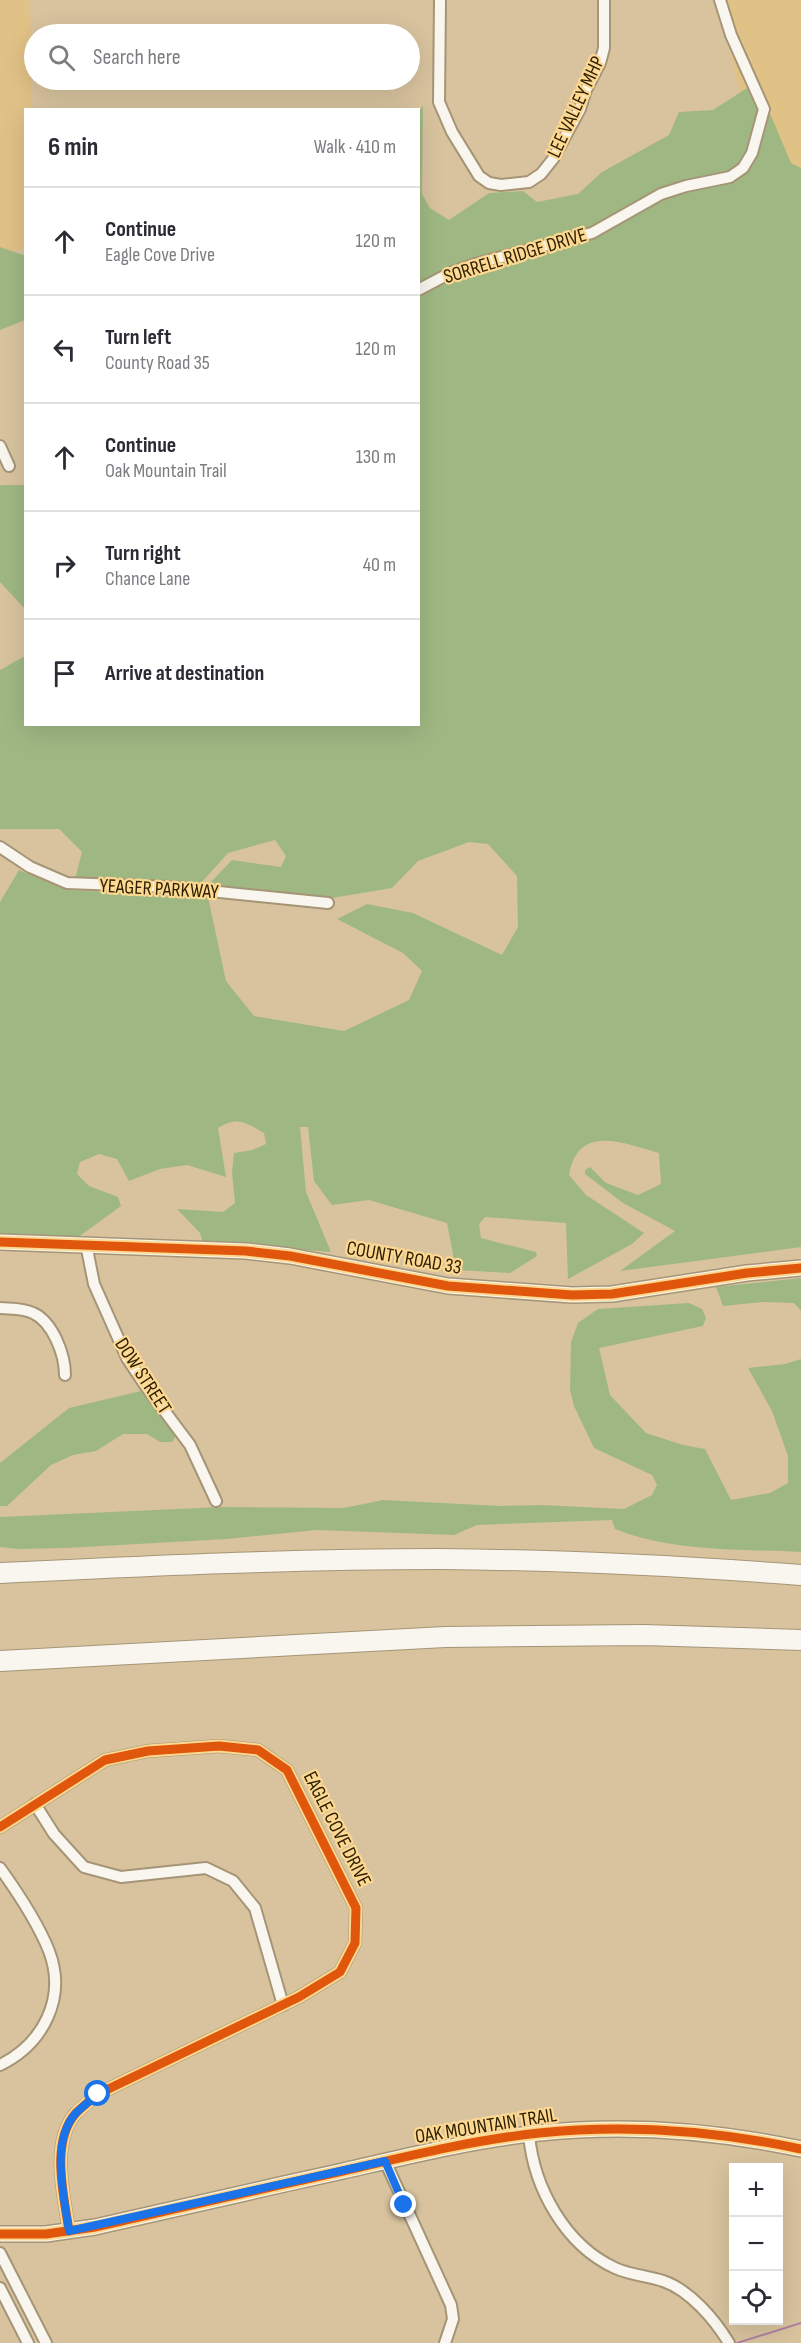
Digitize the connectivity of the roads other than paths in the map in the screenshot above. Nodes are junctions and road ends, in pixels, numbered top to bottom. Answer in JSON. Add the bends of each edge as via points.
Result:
{"nodes":[{"id":1,"x":440,"y":0,"type":"edge"},
{"id":2,"x":604,"y":0,"type":"edge"},
{"id":3,"x":720,"y":0,"type":"edge"},
{"id":4,"x":420,"y":289,"type":"edge"},
{"id":5,"x":0,"y":446,"type":"edge"},
{"id":6,"x":9,"y":466,"type":"dead end"},
{"id":7,"x":0,"y":847,"type":"edge"},
{"id":8,"x":328,"y":903,"type":"dead end"},
{"id":9,"x":0,"y":1242,"type":"edge"},
{"id":10,"x":86,"y":1244,"type":"junction"},
{"id":11,"x":801,"y":1268,"type":"edge"},
{"id":12,"x":0,"y":1308,"type":"edge"},
{"id":13,"x":65,"y":1375,"type":"dead end"},
{"id":14,"x":216,"y":1501,"type":"dead end"},
{"id":15,"x":0,"y":1573,"type":"edge"},
{"id":16,"x":801,"y":1575,"type":"edge"},
{"id":17,"x":801,"y":1640,"type":"edge"},
{"id":18,"x":0,"y":1661,"type":"edge"},
{"id":19,"x":35,"y":1804,"type":"junction"},
{"id":20,"x":0,"y":1827,"type":"edge"},
{"id":21,"x":0,"y":1868,"type":"edge"},
{"id":22,"x":283,"y":2005,"type":"junction"},
{"id":23,"x":0,"y":2065,"type":"edge"},
{"id":24,"x":529,"y":2135,"type":"junction"},
{"id":25,"x":801,"y":2149,"type":"edge"},
{"id":26,"x":385,"y":2161,"type":"junction"},
{"id":27,"x":69,"y":2231,"type":"junction"},
{"id":28,"x":0,"y":2234,"type":"edge"},
{"id":29,"x":0,"y":2253,"type":"edge"},
{"id":30,"x":0,"y":2288,"type":"edge"},
{"id":31,"x":729,"y":2342,"type":"edge"},
{"id":32,"x":28,"y":2343,"type":"edge"},
{"id":33,"x":46,"y":2343,"type":"edge"},
{"id":34,"x":444,"y":2343,"type":"edge"}],
"edges":[{"from":1,"to":2,"type":"street","name":"LEE VALLEY MHP","via":[[439,102],[479,176],[501,185],[529,182],[553,159],[600,63],[604,48]]},
{"from":3,"to":4,"type":"street","name":"SORRELL RIDGE DRIVE","via":[[764,109],[752,153],[743,168],[730,177],[661,194],[592,233],[475,264]]},
{"from":5,"to":6,"type":"street"},
{"from":7,"to":8,"type":"street","name":"YEAGER PARKWAY","via":[[30,867],[67,883],[170,886]]},
{"from":9,"to":10,"type":"street","name":"COUNTY ROAD 33"},
{"from":10,"to":11,"type":"street","name":"COUNTY ROAD 33","via":[[246,1251],[448,1286],[572,1295],[612,1294]]},
{"from":10,"to":14,"type":"street","name":"DOW STREET","via":[[94,1284],[127,1358],[190,1445]]},
{"from":12,"to":13,"type":"street","via":[[34,1313],[45,1322],[64,1361]]},
{"from":15,"to":16,"type":"highway","via":[[441,1559]]},
{"from":17,"to":18,"type":"highway","via":[[644,1635],[446,1637]]},
{"from":19,"to":20,"type":"street","name":"EAGLE COVE DRIVE"},
{"from":19,"to":22,"type":"street","via":[[54,1834],[84,1867],[121,1877],[206,1868],[233,1881],[255,1908]]},
{"from":19,"to":22,"type":"street","name":"EAGLE COVE DRIVE","via":[[105,1760],[148,1751],[219,1746],[258,1750],[286,1770],[356,1908],[355,1943],[340,1972]]},
{"from":21,"to":23,"type":"street","via":[[50,1953],[54,1992],[42,2030],[27,2048]]},
{"from":22,"to":27,"type":"street","name":"EAGLE COVE DRIVE","via":[[98,2094],[75,2114],[61,2144]]},
{"from":24,"to":25,"type":"street","name":"OAK MOUNTAIN TRAIL","via":[[649,2130]]},
{"from":24,"to":26,"type":"street","name":"OAK MOUNTAIN TRAIL"},
{"from":24,"to":31,"type":"street","via":[[542,2186],[576,2240],[617,2269],[674,2285],[708,2315]]},
{"from":26,"to":27,"type":"street","name":"OAK MOUNTAIN TRAIL"},
{"from":26,"to":34,"type":"street","via":[[452,2305],[453,2319]]},
{"from":27,"to":28,"type":"street","name":"OAK MOUNTAIN TRAIL"},
{"from":29,"to":33,"type":"street"},
{"from":30,"to":32,"type":"street"}]}
